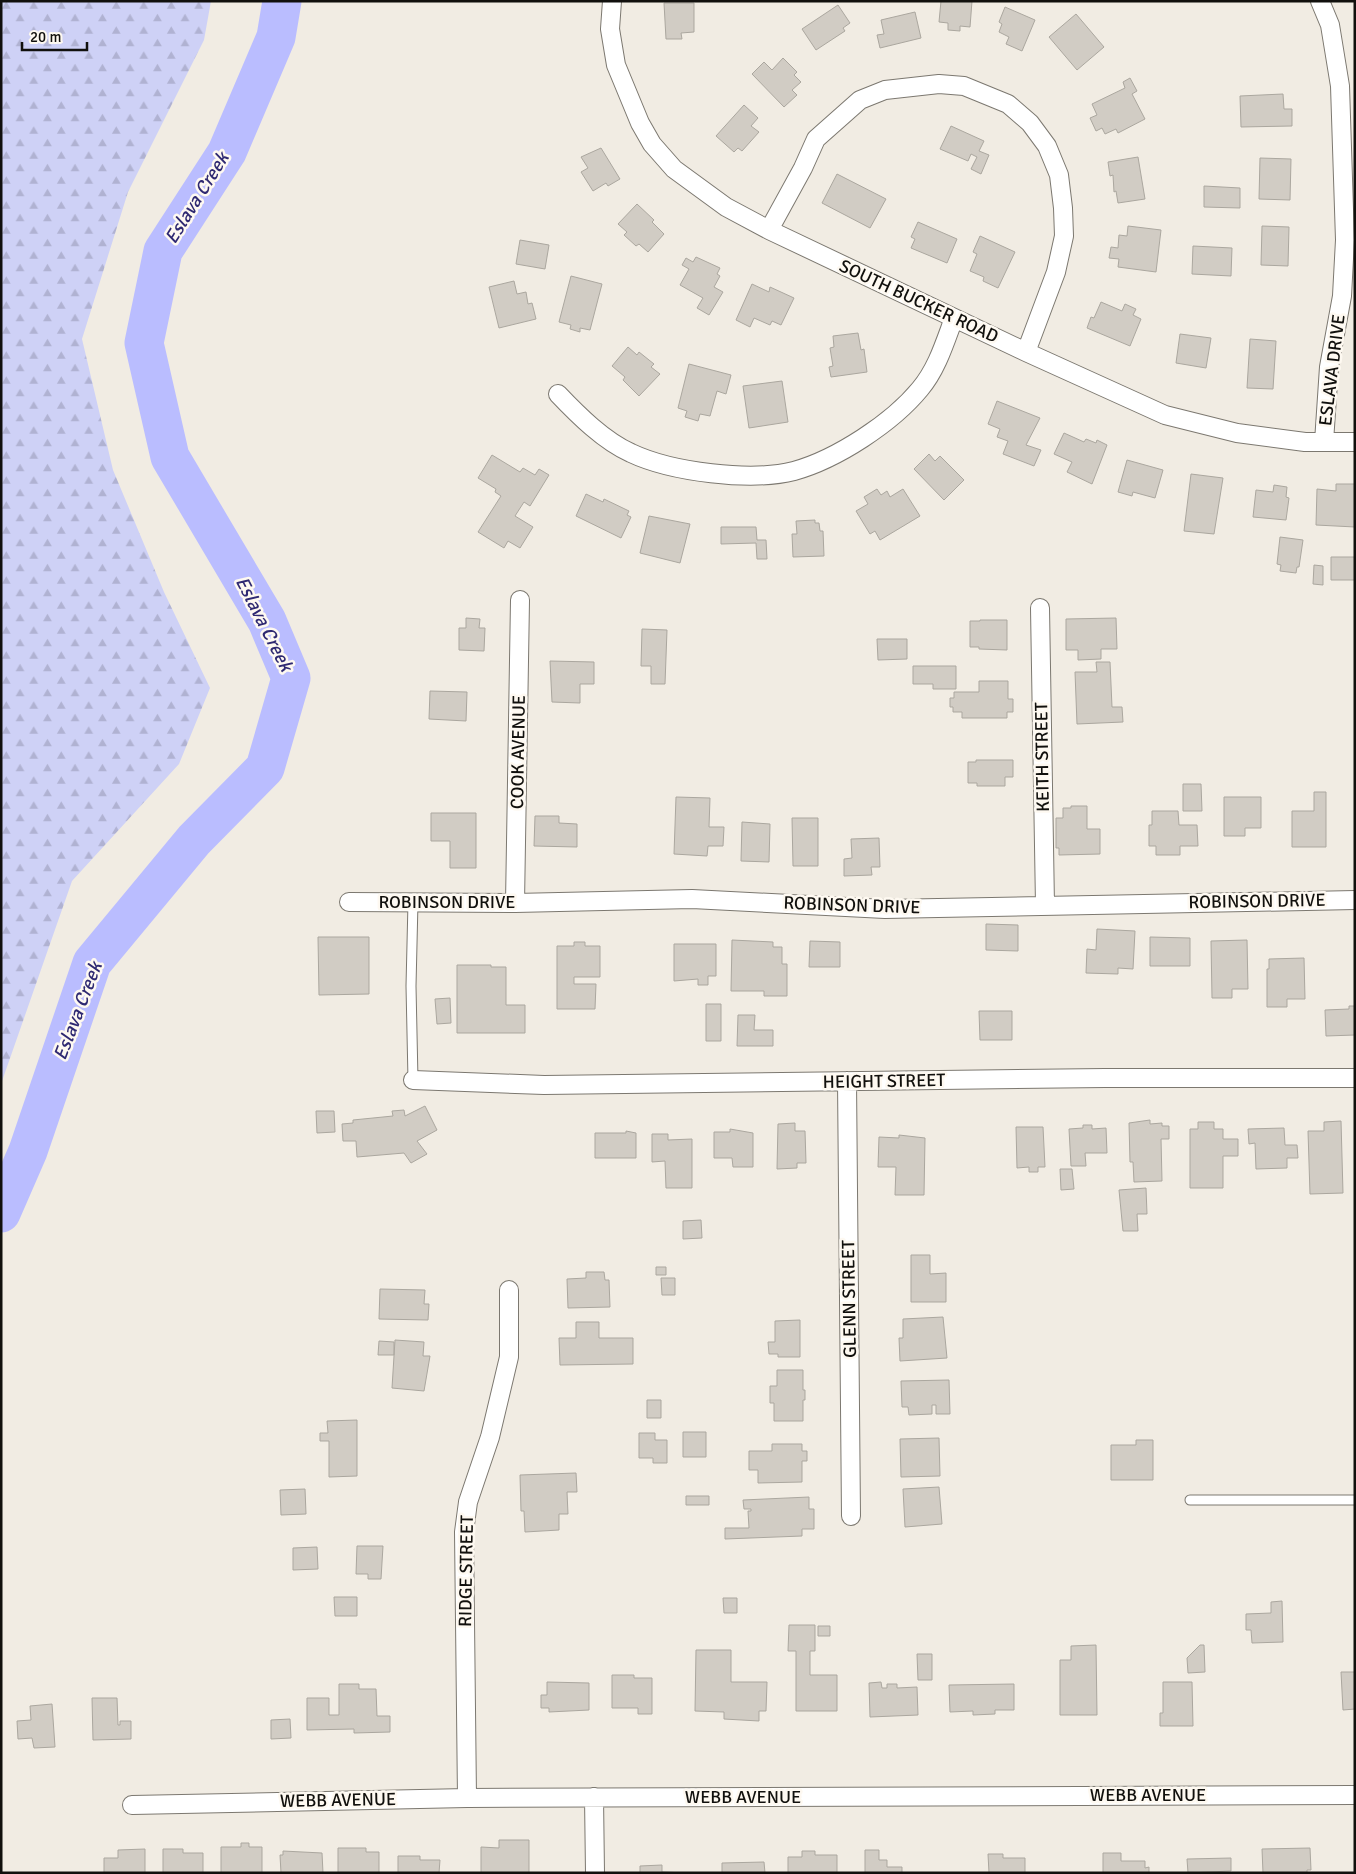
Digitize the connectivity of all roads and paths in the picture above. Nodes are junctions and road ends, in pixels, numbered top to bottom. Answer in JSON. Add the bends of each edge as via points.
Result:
{"nodes":[{"id":1,"x":612,"y":1,"type":"edge"},
{"id":2,"x":1324,"y":4,"type":"edge"},
{"id":3,"x":768,"y":230,"type":"junction"},
{"id":4,"x":954,"y":318,"type":"junction"},
{"id":5,"x":1026,"y":352,"type":"junction"},
{"id":6,"x":558,"y":394,"type":"dead end"},
{"id":7,"x":1324,"y":442,"type":"junction"},
{"id":8,"x":1355,"y":442,"type":"edge"},
{"id":9,"x":520,"y":600,"type":"dead end"},
{"id":10,"x":1040,"y":608,"type":"dead end"},
{"id":11,"x":1355,"y":900,"type":"edge"},
{"id":12,"x":349,"y":902,"type":"dead end"},
{"id":13,"x":413,"y":902,"type":"junction"},
{"id":14,"x":515,"y":903,"type":"junction"},
{"id":15,"x":1045,"y":905,"type":"junction"},
{"id":16,"x":1355,"y":1078,"type":"edge"},
{"id":17,"x":413,"y":1080,"type":"joint"},
{"id":18,"x":847,"y":1081,"type":"junction"},
{"id":19,"x":509,"y":1290,"type":"dead end"},
{"id":20,"x":1190,"y":1500,"type":"dead end"},
{"id":21,"x":1355,"y":1500,"type":"edge"},
{"id":22,"x":851,"y":1516,"type":"dead end"},
{"id":23,"x":1355,"y":1795,"type":"edge"},
{"id":24,"x":467,"y":1798,"type":"junction"},
{"id":25,"x":594,"y":1798,"type":"junction"},
{"id":26,"x":132,"y":1805,"type":"dead end"},
{"id":27,"x":594,"y":1873,"type":"edge"}],
"edges":[{"from":1,"to":3,"type":"street","name":"SOUTH BUCKER ROAD","via":[[610,29],[616,65],[652,144],[674,169],[726,207]]},
{"from":2,"to":7,"type":"street","name":"ESLAVA DRIVE","via":[[1340,86],[1345,240],[1342,296],[1329,367]]},
{"from":3,"to":4,"type":"street","name":"SOUTH BUCKER ROAD"},
{"from":3,"to":5,"type":"street","via":[[816,139],[860,100],[885,90],[938,84],[964,86],[1008,104],[1030,123],[1047,146],[1059,175],[1063,208],[1064,236],[1056,272]]},
{"from":4,"to":5,"type":"street","name":"SOUTH BUCKER ROAD"},
{"from":4,"to":6,"type":"street","via":[[940,357],[920,389],[894,416],[838,453],[794,471],[746,475],[673,468],[630,453],[583,420]]},
{"from":5,"to":7,"type":"street","name":"SOUTH BUCKER ROAD","via":[[1165,415],[1237,433]]},
{"from":7,"to":8,"type":"street","name":"SOUTH BUCKER ROAD"},
{"from":9,"to":14,"type":"street","name":"COOK AVENUE"},
{"from":10,"to":15,"type":"street","name":"KEITH STREET"},
{"from":11,"to":15,"type":"street","name":"ROBINSON DRIVE"},
{"from":12,"to":13,"type":"street","name":"ROBINSON DRIVE"},
{"from":13,"to":14,"type":"street","name":"ROBINSON DRIVE"},
{"from":13,"to":17,"type":"lane"},
{"from":14,"to":15,"type":"street","name":"ROBINSON DRIVE","via":[[692,899],[885,909]]},
{"from":16,"to":18,"type":"street","name":"HEIGHT STREET"},
{"from":17,"to":18,"type":"street","name":"HEIGHT STREET","via":[[544,1085]]},
{"from":18,"to":22,"type":"street","name":"GLENN STREET"},
{"from":19,"to":24,"type":"street","name":"RIDGE STREET","via":[[509,1357],[490,1437],[468,1502],[464,1532]]},
{"from":20,"to":21,"type":"lane"},
{"from":23,"to":25,"type":"street","name":"WEBB AVENUE"},
{"from":24,"to":25,"type":"street","name":"WEBB AVENUE"},
{"from":24,"to":26,"type":"street","name":"WEBB AVENUE"},
{"from":25,"to":27,"type":"street"}]}
